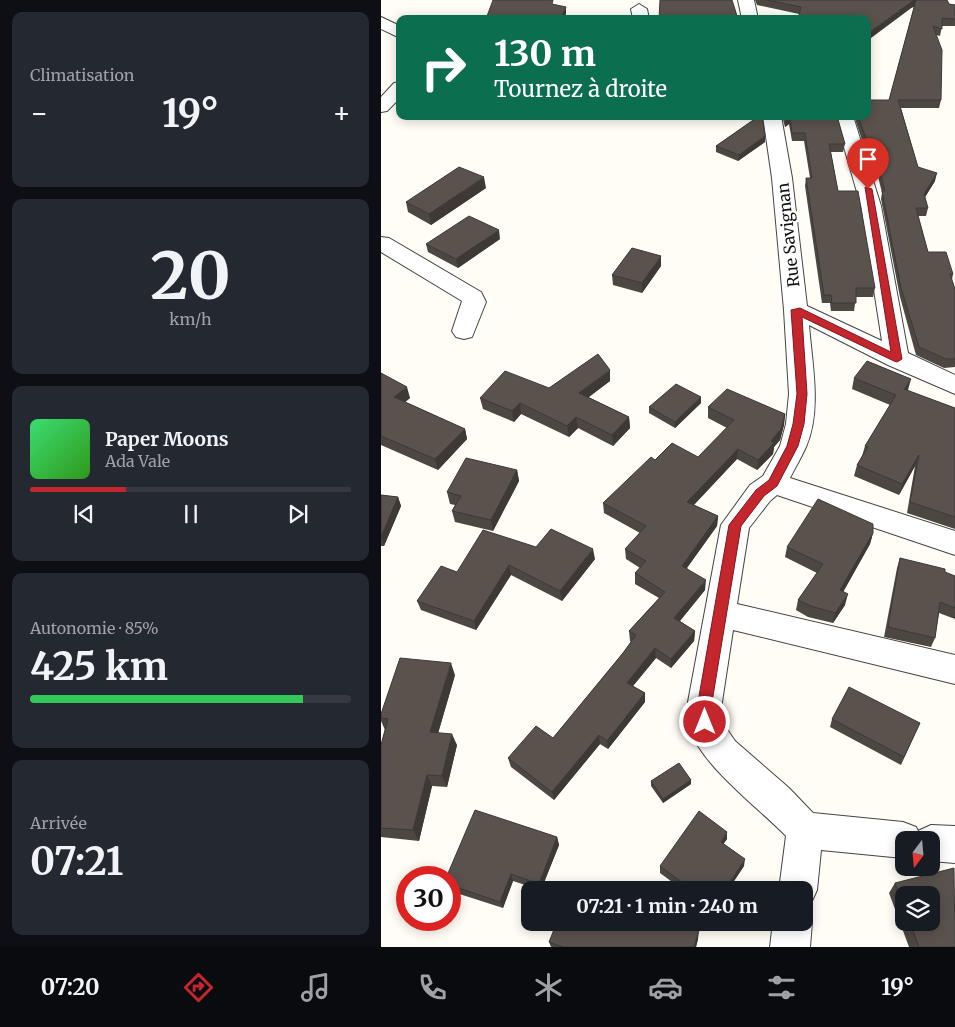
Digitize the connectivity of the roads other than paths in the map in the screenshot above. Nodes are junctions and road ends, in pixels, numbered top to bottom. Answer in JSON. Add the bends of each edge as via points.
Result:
{"nodes":[{"id":1,"x":746,"y":0,"type":"edge"},
{"id":2,"x":951,"y":0,"type":"edge"},
{"id":3,"x":955,"y":8,"type":"edge"},
{"id":4,"x":750,"y":15,"type":"edge"},
{"id":5,"x":381,"y":22,"type":"edge"},
{"id":6,"x":396,"y":31,"type":"edge"},
{"id":7,"x":396,"y":91,"type":"edge"},
{"id":8,"x":381,"y":107,"type":"edge"},
{"id":9,"x":773,"y":120,"type":"edge"},
{"id":10,"x":846,"y":120,"type":"edge"},
{"id":11,"x":381,"y":243,"type":"edge"},
{"id":12,"x":796,"y":310,"type":"junction"},
{"id":13,"x":464,"y":331,"type":"dead end"},
{"id":14,"x":897,"y":359,"type":"junction"},
{"id":15,"x":955,"y":385,"type":"edge"},
{"id":16,"x":773,"y":483,"type":"junction"},
{"id":17,"x":955,"y":543,"type":"edge"},
{"id":18,"x":719,"y":613,"type":"junction"},
{"id":19,"x":955,"y":670,"type":"edge"},
{"id":20,"x":805,"y":830,"type":"junction"},
{"id":21,"x":895,"y":839,"type":"edge"},
{"id":22,"x":940,"y":844,"type":"edge"},
{"id":23,"x":955,"y":845,"type":"edge"},
{"id":24,"x":799,"y":881,"type":"edge"},
{"id":25,"x":792,"y":931,"type":"edge"},
{"id":26,"x":790,"y":947,"type":"edge"}],
"edges":[{"from":1,"to":4,"type":"street"},
{"from":2,"to":3,"type":"street"},
{"from":5,"to":6,"type":"street"},
{"from":7,"to":8,"type":"street"},
{"from":9,"to":12,"type":"street","name":"Rue Savignan"},
{"from":10,"to":14,"type":"street","via":[[860,158],[872,205]]},
{"from":11,"to":13,"type":"street","via":[[473,296]]},
{"from":12,"to":14,"type":"street"},
{"from":12,"to":16,"type":"street","name":"Rue Savignan","via":[[802,394],[799,424],[793,446]]},
{"from":14,"to":15,"type":"street"},
{"from":16,"to":17,"type":"street"},
{"from":16,"to":18,"type":"street","name":"Rue Savignan","via":[[760,493],[735,525]]},
{"from":18,"to":19,"type":"street"},
{"from":18,"to":20,"type":"street","name":"Rue Savignan","via":[[705,702],[705,722],[723,753]]},
{"from":20,"to":21,"type":"street"},
{"from":20,"to":24,"type":"street"},
{"from":22,"to":23,"type":"street"},
{"from":25,"to":26,"type":"street"}]}
